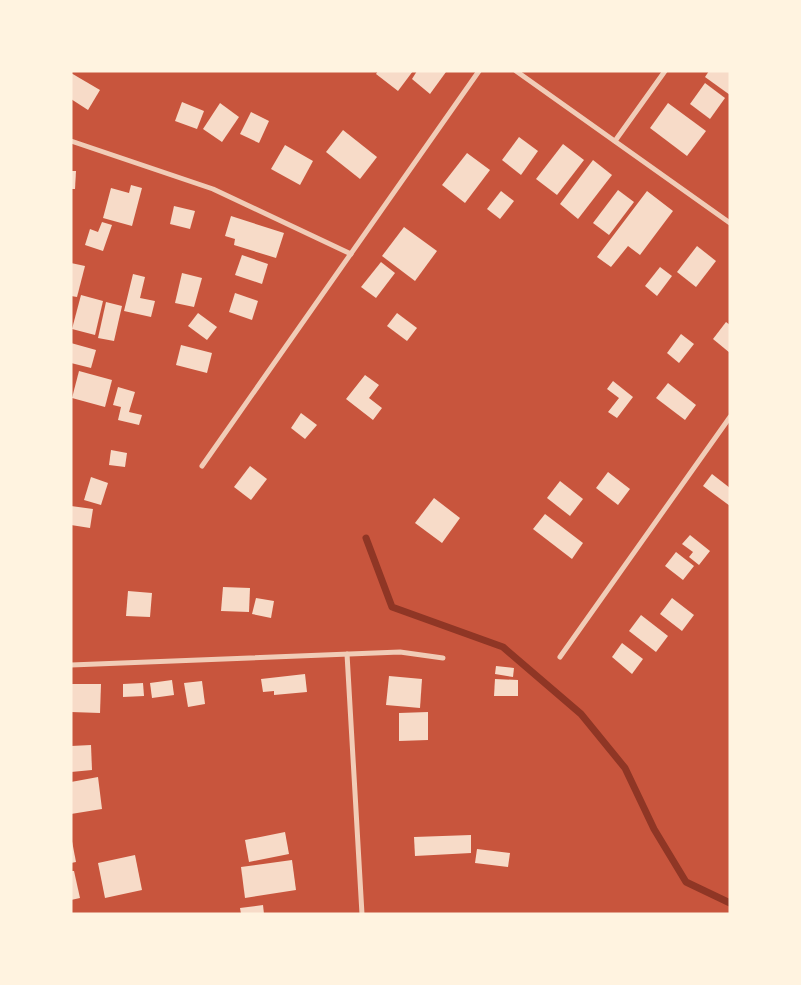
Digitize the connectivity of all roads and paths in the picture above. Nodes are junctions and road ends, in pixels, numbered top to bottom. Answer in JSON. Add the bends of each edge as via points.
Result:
{"nodes":[{"id":1,"x":480,"y":71,"type":"edge"},
{"id":2,"x":516,"y":71,"type":"edge"},
{"id":3,"x":665,"y":71,"type":"edge"},
{"id":4,"x":71,"y":141,"type":"edge"},
{"id":5,"x":615,"y":141,"type":"junction"},
{"id":6,"x":730,"y":223,"type":"edge"},
{"id":7,"x":351,"y":254,"type":"junction"},
{"id":8,"x":730,"y":416,"type":"edge"},
{"id":9,"x":202,"y":466,"type":"dead end"},
{"id":10,"x":347,"y":654,"type":"junction"},
{"id":11,"x":560,"y":657,"type":"dead end"},
{"id":12,"x":443,"y":658,"type":"dead end"},
{"id":13,"x":71,"y":665,"type":"edge"},
{"id":14,"x":362,"y":914,"type":"edge"}],
"edges":[{"from":1,"to":7,"type":"street"},
{"from":2,"to":5,"type":"street"},
{"from":3,"to":5,"type":"street"},
{"from":4,"to":7,"type":"street","via":[[213,189]]},
{"from":5,"to":6,"type":"street"},
{"from":7,"to":9,"type":"street"},
{"from":8,"to":11,"type":"street"},
{"from":10,"to":12,"type":"street","via":[[400,652]]},
{"from":10,"to":13,"type":"street"},
{"from":10,"to":14,"type":"street"}]}
